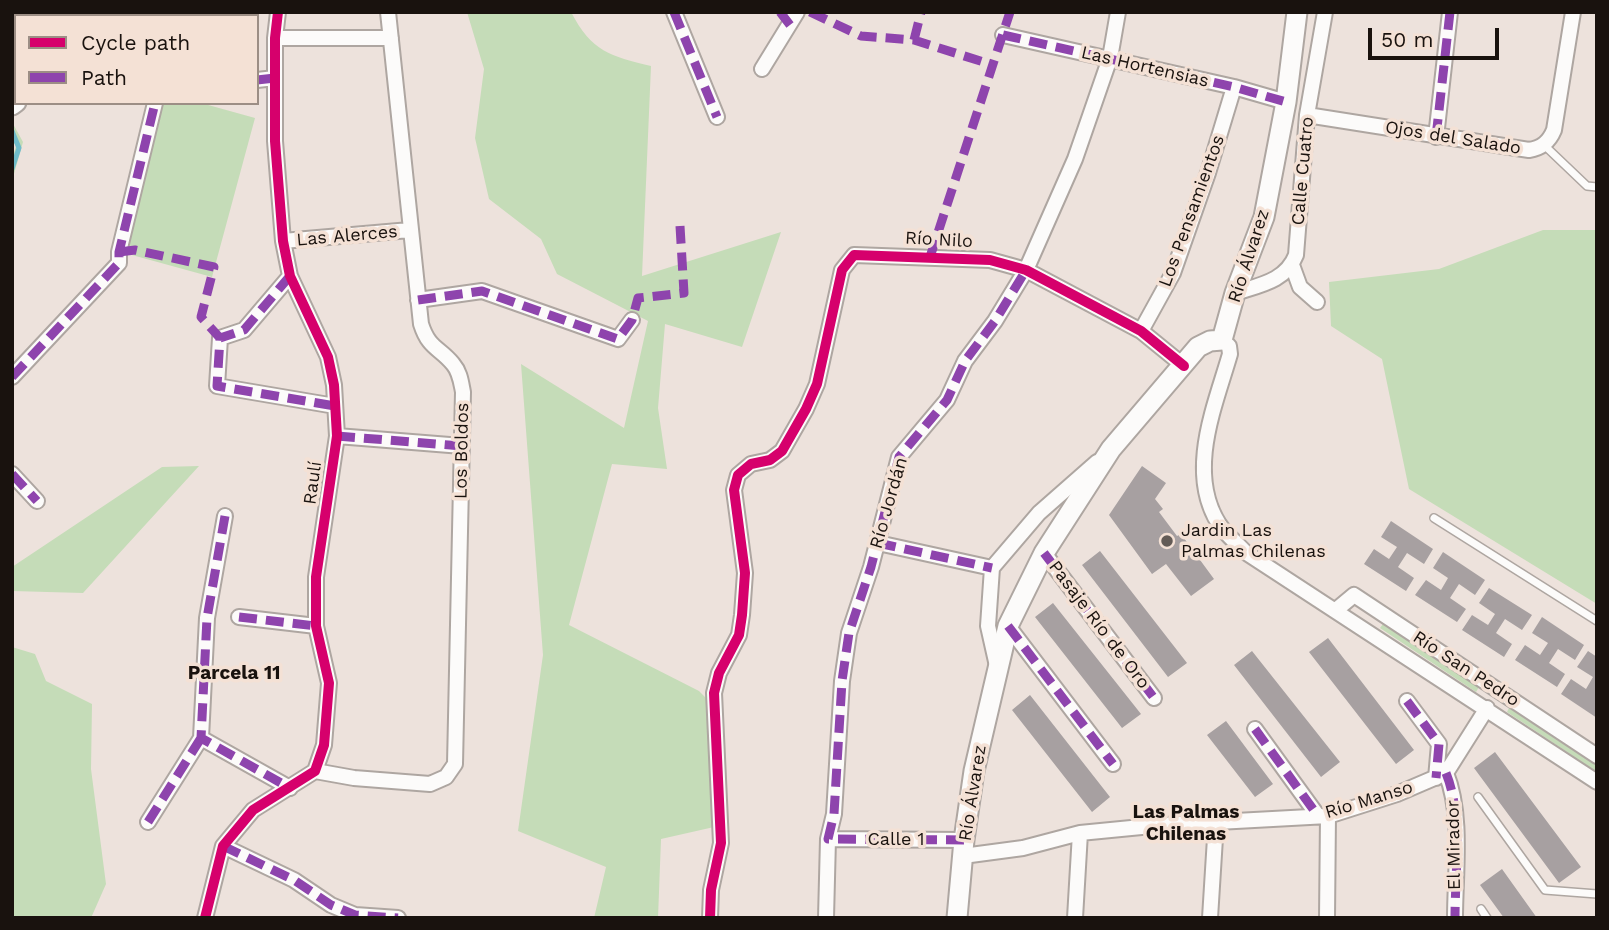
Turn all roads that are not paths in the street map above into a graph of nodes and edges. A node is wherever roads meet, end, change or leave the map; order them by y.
1 (278, 12) edge
2 (388, 12) edge
3 (674, 12) edge
4 (780, 12) edge
5 (1118, 12) edge
6 (1297, 12) edge
7 (1325, 12) edge
8 (1450, 12) edge
9 (1573, 12) edge
10 (794, 18) edge
11 (1003, 34) dead end
12 (275, 38) junction
13 (391, 38) junction
14 (1110, 58) junction
15 (762, 69) dead end
16 (275, 78) junction
17 (259, 80) edge
18 (1234, 88) junction
19 (1286, 102) junction
20 (155, 105) edge
21 (1307, 115) junction
22 (717, 117) dead end
23 (1436, 137) junction
24 (1544, 145) junction
25 (1597, 187) edge
26 (410, 230) junction
27 (283, 241) junction
28 (1292, 265) junction
29 (1026, 270) junction
30 (290, 276) junction
31 (1235, 293) junction
32 (418, 300) junction
33 (1317, 302) dead end
34 (632, 320) dead end
35 (1141, 331) junction
36 (1222, 340) junction
37 (1184, 366) junction
38 (12, 377) edge
39 (335, 406) junction
40 (337, 436) junction
41 (463, 446) junction
42 (1111, 449) junction
43 (12, 474) edge
44 (37, 501) dead end
45 (225, 516) dead end
46 (1434, 518) dead end
47 (878, 543) junction
48 (1044, 553) junction
49 (992, 568) junction
50 (1336, 610) junction
51 (239, 617) dead end
52 (1597, 621) edge
53 (316, 626) junction
54 (1008, 626) junction
55 (998, 669) junction
56 (1154, 698) dead end
57 (1407, 701) dead end
58 (1488, 708) junction
59 (1255, 729) dead end
60 (201, 738) junction
61 (1597, 755) edge
62 (1113, 764) dead end
63 (315, 771) junction
64 (1441, 776) junction
65 (1597, 782) edge
66 (290, 788) junction
67 (1478, 797) dead end
68 (1323, 816) junction
69 (148, 822) dead end
70 (1216, 822) junction
71 (1080, 833) junction
72 (828, 839) junction
73 (223, 846) junction
74 (963, 848) junction
75 (1597, 894) edge
76 (1481, 909) dead end
77 (205, 918) edge
78 (398, 918) edge
79 (710, 918) edge
80 (825, 918) edge
81 (957, 918) edge
82 (1075, 918) edge
83 (1210, 918) edge
84 (1327, 918) edge
85 (1455, 918) edge
86 (1487, 918) edge

1 - 12 street, Raulí
2 - 13 street, Los Boldos
3 - 22 street
4 - 10 street
5 - 14 street, Río Jordán
6 - 19 street, Río Álvarez
7 - 21 street, Calle Cuatro
8 - 23 street
9 - 24 street, Ojos del Salado
10 - 15 street
11 - 14 street, Las Hortensias
12 - 13 street
12 - 16 street, Raulí
13 - 26 street, Los Boldos
14 - 18 street, Las Hortensias
14 - 29 street, Río Jordán
16 - 17 street
16 - 27 street, Raulí
18 - 19 street, Las Hortensias
18 - 35 street, Los Pensamientos
19 - 31 street, Río Álvarez
20 - 38 street
21 - 23 street, Ojos del Salado
21 - 28 street, Calle Cuatro
23 - 24 street, Ojos del Salado
24 - 25 lane
26 - 27 street, Las Alerces
26 - 32 street, Los Boldos
27 - 30 street, Raulí
28 - 31 street
28 - 33 street
29 - 35 street, Río Nilo
29 - 47 street, Río Jordán
29 - 79 street, Río Nilo
30 - 39 street, Raulí
30 - 39 street
31 - 36 street, Río Álvarez
32 - 34 street
32 - 41 street, Los Boldos
35 - 37 street, Río Nilo
36 - 37 street, Río Álvarez
36 - 50 street, Río San Pedro
37 - 42 street, Río Álvarez
39 - 40 street, Raulí
40 - 41 street
40 - 53 street, Raulí
41 - 63 street, Los Boldos
42 - 48 street, Río Álvarez
42 - 49 street, Río Álvarez
43 - 44 street
45 - 60 street
46 - 52 lane
47 - 49 street
47 - 72 street, Río Jordán
48 - 54 street, Río Álvarez
48 - 56 street, Pasaje Río de Oro
49 - 55 street, Río Álvarez
50 - 58 street, Río San Pedro
50 - 61 street, Río San Pedro
51 - 53 street
53 - 63 street, Raulí
54 - 55 street, Río Álvarez
54 - 62 street
55 - 74 street, Río Álvarez
57 - 64 street, El Mirador
58 - 64 street
58 - 65 street, Río San Pedro
59 - 68 street
60 - 66 street
60 - 69 street
63 - 66 street
64 - 68 street, Río Manso
64 - 85 street, El Mirador
66 - 73 street
67 - 75 lane
68 - 70 street, Río Manso
68 - 84 street
70 - 71 street, Río Manso
70 - 83 street
71 - 74 street, Río Manso
71 - 82 street
72 - 74 street, Calle 1
72 - 80 street, Río Jordán
73 - 77 street
73 - 78 street
74 - 81 street, Río Álvarez
76 - 86 lane

